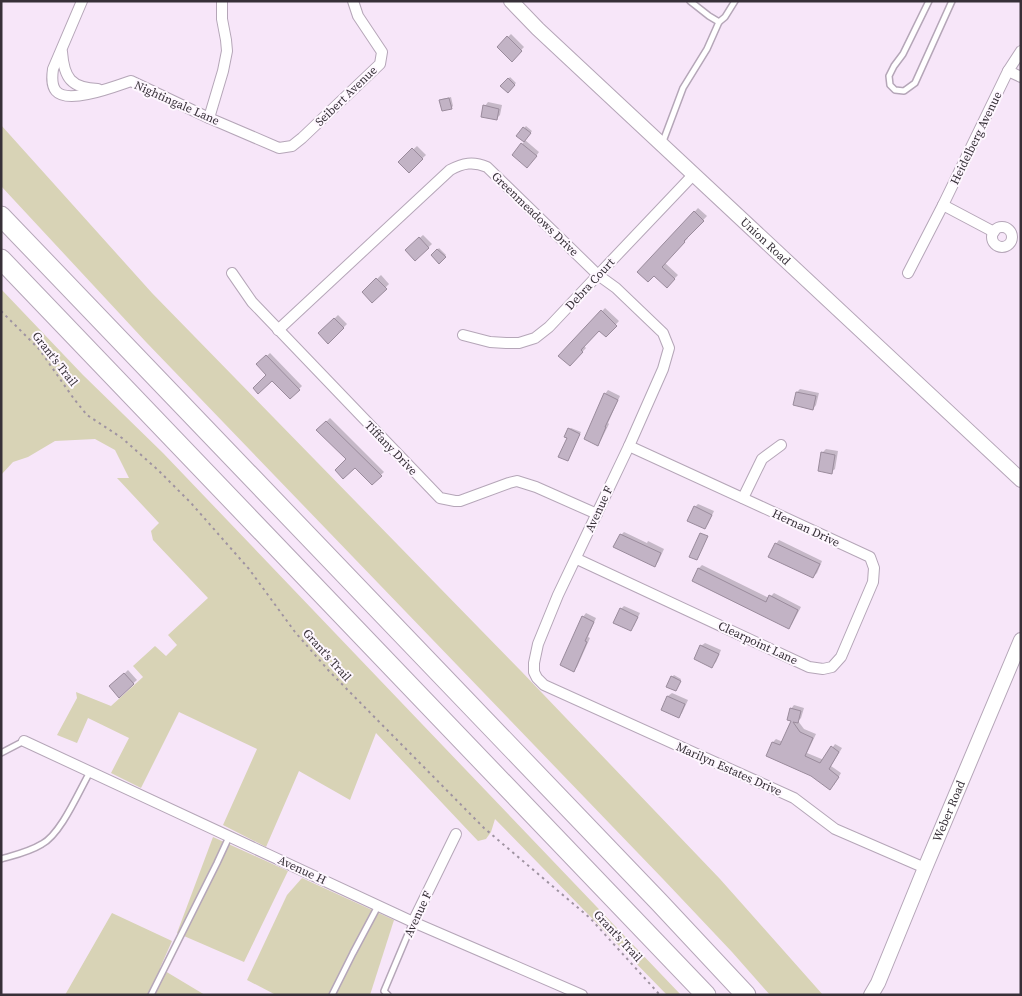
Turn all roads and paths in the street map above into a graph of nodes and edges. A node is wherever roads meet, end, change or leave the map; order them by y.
1 (82, 1) edge
2 (222, 1) edge
3 (354, 1) edge
4 (511, 1) edge
5 (735, 1) edge
6 (929, 1) edge
7 (952, 1) edge
8 (692, 2) edge
9 (719, 22) junction
10 (62, 48) junction
11 (1021, 51) edge
12 (1008, 71) junction
13 (1021, 76) edge
14 (104, 89) junction
15 (209, 118) junction
16 (662, 145) junction
17 (279, 148) joint
18 (694, 174) junction
19 (943, 205) junction
20 (1, 216) edge
21 (994, 232) dead end
22 (1, 258) edge
23 (232, 273) dead end
24 (908, 273) dead end
25 (598, 275) junction
26 (1, 311) edge
27 (278, 330) junction
28 (463, 335) dead end
29 (669, 348) joint
30 (781, 444) dead end
31 (629, 446) junction
32 (1021, 480) edge
33 (743, 498) junction
34 (597, 514) junction
35 (870, 557) joint
36 (576, 559) junction
37 (1021, 640) edge
38 (534, 672) joint
39 (24, 742) joint
40 (1, 754) edge
41 (90, 772) junction
42 (456, 834) dead end
43 (229, 836) junction
44 (1, 860) edge
45 (924, 868) junction
46 (378, 906) junction
47 (413, 922) junction
48 (875, 991) edge
49 (151, 995) edge
50 (332, 995) edge
51 (388, 995) edge
52 (582, 995) edge
53 (660, 995) edge
54 (706, 995) edge
55 (746, 995) edge

1 - 10 street
2 - 15 street
3 - 17 street, Seibert Avenue
4 - 16 street, Union Road
5 - 9 lane
6 - 7 lane
8 - 9 lane
9 - 16 lane
10 - 14 street
10 - 14 street, Nightingale Lane
11 - 12 street, Heidelberg Avenue
12 - 13 street
12 - 19 street, Heidelberg Avenue
14 - 15 street, Nightingale Lane
15 - 17 street, Nightingale Lane
16 - 18 street, Union Road
18 - 25 street, Debra Court
18 - 32 street, Union Road
19 - 21 street
19 - 24 street, Heidelberg Avenue
20 - 55 highway
22 - 54 highway
23 - 27 street, Tiffany Drive
25 - 27 street, Greenmeadows Drive
25 - 28 street, Debra Court
25 - 29 street, Greenmeadows Drive
26 - 53 path, Grant's Trail
27 - 34 street, Tiffany Drive
29 - 31 street, Avenue F
30 - 33 street
31 - 33 street, Hernan Drive
31 - 34 street, Avenue F
33 - 35 street, Hernan Drive
34 - 36 street, Avenue F
35 - 36 street, Clearpoint Lane
36 - 38 street, Avenue F
37 - 45 street, Weber Road
38 - 45 street, Marilyn Estates Drive
39 - 40 lane
39 - 41 street, Avenue H
41 - 43 street, Avenue H
41 - 44 lane
42 - 47 street, Avenue F
43 - 46 street, Avenue H
43 - 49 lane
45 - 48 street, Weber Road
46 - 47 street, Avenue H
46 - 50 lane
47 - 51 lane, Avenue F
47 - 52 street, Avenue H

